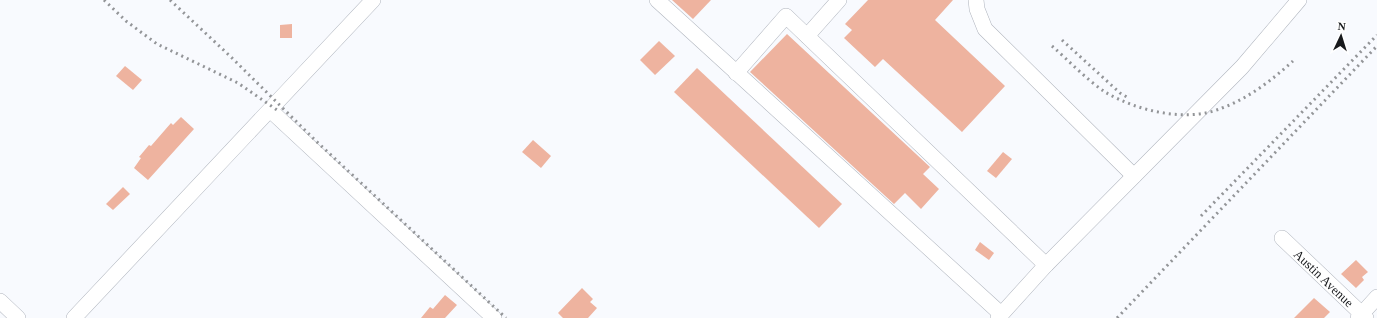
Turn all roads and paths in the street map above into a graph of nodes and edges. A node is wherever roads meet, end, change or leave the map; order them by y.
1 (374, 0) edge
2 (657, 0) edge
3 (839, 0) edge
4 (976, 0) edge
5 (1299, 0) edge
6 (807, 36) junction
7 (736, 73) junction
8 (270, 110) junction
9 (1134, 176) junction
10 (1282, 238) dead end
11 (1046, 266) junction
12 (1377, 298) edge
13 (0, 301) edge
14 (999, 316) edge
15 (1362, 317) edge
16 (18, 318) edge
17 (74, 318) edge
18 (494, 318) edge

1 - 8 street
2 - 7 street
3 - 6 street
4 - 9 street
5 - 9 street
6 - 7 street
6 - 11 street
7 - 14 street
8 - 17 street
8 - 18 street
9 - 11 street
10 - 15 street, Austin Avenue
11 - 14 street
12 - 15 street
13 - 16 street

